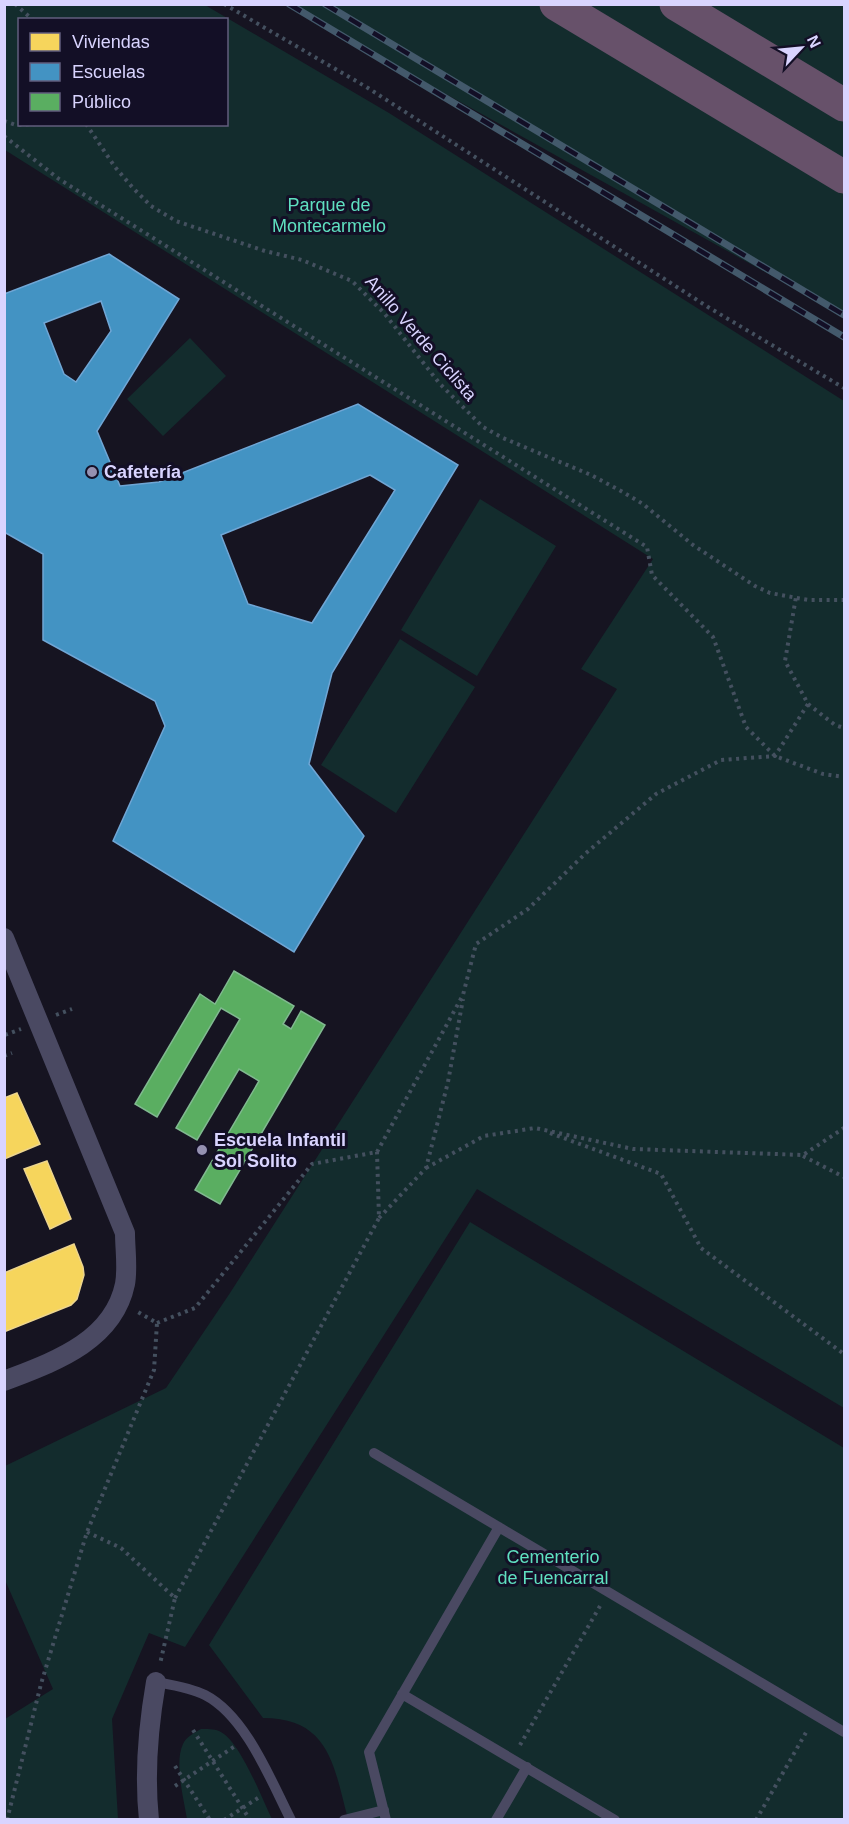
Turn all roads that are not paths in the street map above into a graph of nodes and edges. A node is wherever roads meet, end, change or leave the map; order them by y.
1 (556, 4) edge
2 (676, 4) edge
3 (844, 105) edge
4 (844, 177) edge
5 (4, 938) edge
6 (4, 1381) edge
7 (374, 1453) dead end
8 (499, 1527) junction
9 (156, 1682) joint
10 (402, 1694) junction
11 (844, 1732) edge
12 (526, 1767) junction
13 (385, 1815) edge
14 (150, 1817) edge
15 (291, 1820) edge
16 (344, 1820) edge
17 (496, 1820) edge
18 (615, 1820) edge

1 - 4 highway
2 - 3 highway
5 - 6 street
7 - 8 lane
8 - 10 lane
8 - 11 lane
9 - 14 street
9 - 15 lane
10 - 12 lane
10 - 13 lane
12 - 17 lane
12 - 18 lane
13 - 16 lane

